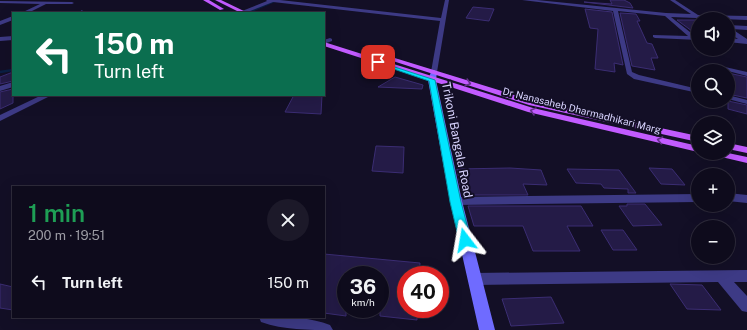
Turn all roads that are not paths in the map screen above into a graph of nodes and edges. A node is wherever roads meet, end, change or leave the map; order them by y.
1 (20, 0) edge
2 (61, 0) edge
3 (205, 0) edge
4 (217, 0) edge
5 (447, 0) edge
6 (524, 0) edge
7 (672, 0) edge
8 (0, 1) edge
9 (46, 1) edge
10 (270, 1) edge
11 (543, 1) edge
12 (14, 2) junction
13 (54, 3) junction
14 (72, 3) dead end
15 (610, 8) junction
16 (26, 12) edge
17 (229, 12) edge
18 (241, 12) edge
19 (245, 12) edge
20 (691, 12) edge
21 (666, 15) junction
22 (691, 17) edge
23 (12, 18) edge
24 (735, 18) edge
25 (747, 18) edge
26 (443, 20) junction
27 (0, 23) edge
28 (735, 28) edge
29 (747, 28) edge
30 (735, 33) edge
31 (691, 34) edge
32 (655, 36) dead end
33 (12, 38) edge
34 (691, 38) edge
35 (0, 39) edge
36 (325, 41) edge
37 (735, 41) edge
38 (746, 42) edge
39 (735, 71) edge
40 (747, 74) edge
41 (433, 76) junction
42 (12, 84) edge
43 (0, 89) edge
44 (691, 89) edge
45 (46, 96) edge
46 (735, 99) edge
47 (747, 102) edge
48 (0, 118) edge
49 (691, 137) edge
50 (691, 147) edge
51 (735, 147) edge
52 (747, 150) edge
53 (735, 157) edge
54 (747, 160) edge
55 (691, 198) edge
56 (735, 198) edge
57 (747, 199) edge
58 (456, 202) junction
59 (721, 276) junction
60 (747, 276) edge
61 (475, 279) junction
62 (747, 306) edge
63 (271, 318) edge
64 (325, 330) edge
65 (487, 330) edge

1 - 12 street
2 - 13 street
3 - 17 main road
4 - 18 main road
5 - 26 street
6 - 11 street
7 - 20 street
8 - 12 street
9 - 12 street
9 - 13 street
9 - 16 street
10 - 19 street
10 - 26 street
11 - 15 street
13 - 14 street
15 - 21 street
15 - 44 street
21 - 22 street
21 - 31 street
23 - 27 street
24 - 25 street
26 - 41 street
28 - 29 street
30 - 38 street
32 - 34 street
33 - 35 street
36 - 41 main road, Dr Nanasaheb Dharmadhikari Marg
37 - 38 street
39 - 40 street
41 -> 49 main road, Dr Nanasaheb Dharmadhikari Marg
50 -> 41 main road, Dr Nanasaheb Dharmadhikari Marg
41 - 58 street, Trikoni Bangala Road
42 - 43 street
45 - 48 street
46 - 47 street
51 - 52 main road
53 - 54 main road
55 - 58 street
56 - 57 street
58 - 61 street, Trikoni Bangala Road
59 - 60 street
59 - 61 street
59 - 62 street
61 - 65 street, Trikoni Bangala Road
63 - 64 street

